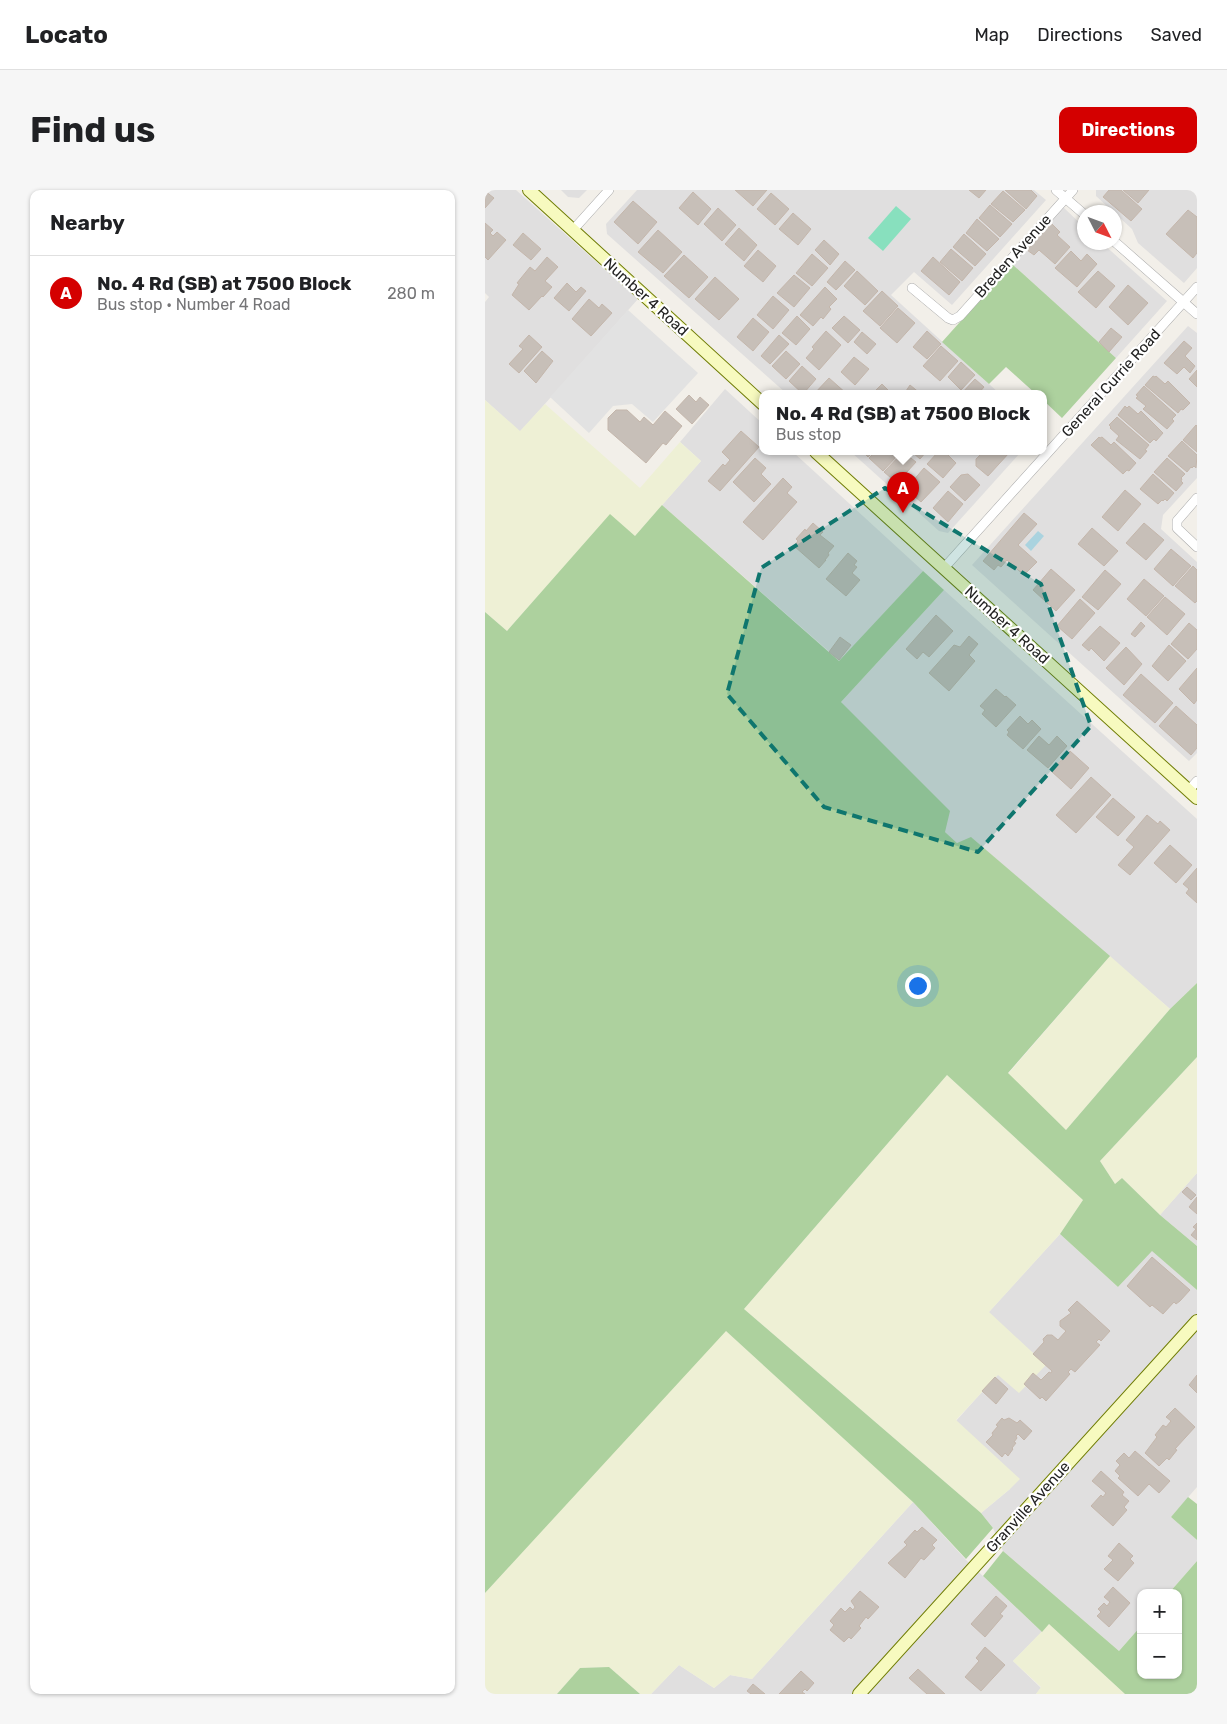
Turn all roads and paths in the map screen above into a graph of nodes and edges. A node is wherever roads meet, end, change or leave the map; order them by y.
1 (529, 190) edge
2 (609, 190) edge
3 (1056, 190) edge
4 (1073, 190) edge
5 (1065, 198) junction
6 (1077, 208) edge
7 (573, 230) junction
8 (1122, 248) edge
9 (1197, 287) edge
10 (912, 288) dead end
11 (1183, 302) junction
12 (1197, 314) edge
13 (759, 400) edge
14 (1047, 453) edge
15 (819, 455) edge
16 (1046, 455) edge
17 (1197, 498) edge
18 (1197, 548) edge
19 (944, 568) junction
20 (1194, 790) edge
21 (1197, 1320) edge
22 (859, 1694) edge

1 - 7 main road, Number 4 Road
2 - 7 street
3 - 5 street
4 - 5 street, Breden Avenue
5 - 6 street
5 - 10 street, Breden Avenue
7 - 13 main road, Number 4 Road
8 - 11 street
9 - 11 street, General Currie Road
11 - 12 street
11 - 14 street, General Currie Road
15 - 19 main road, Number 4 Road
16 - 19 street, General Currie Road
17 - 18 street
19 - 20 main road, Number 4 Road
21 - 22 main road, Granville Avenue

